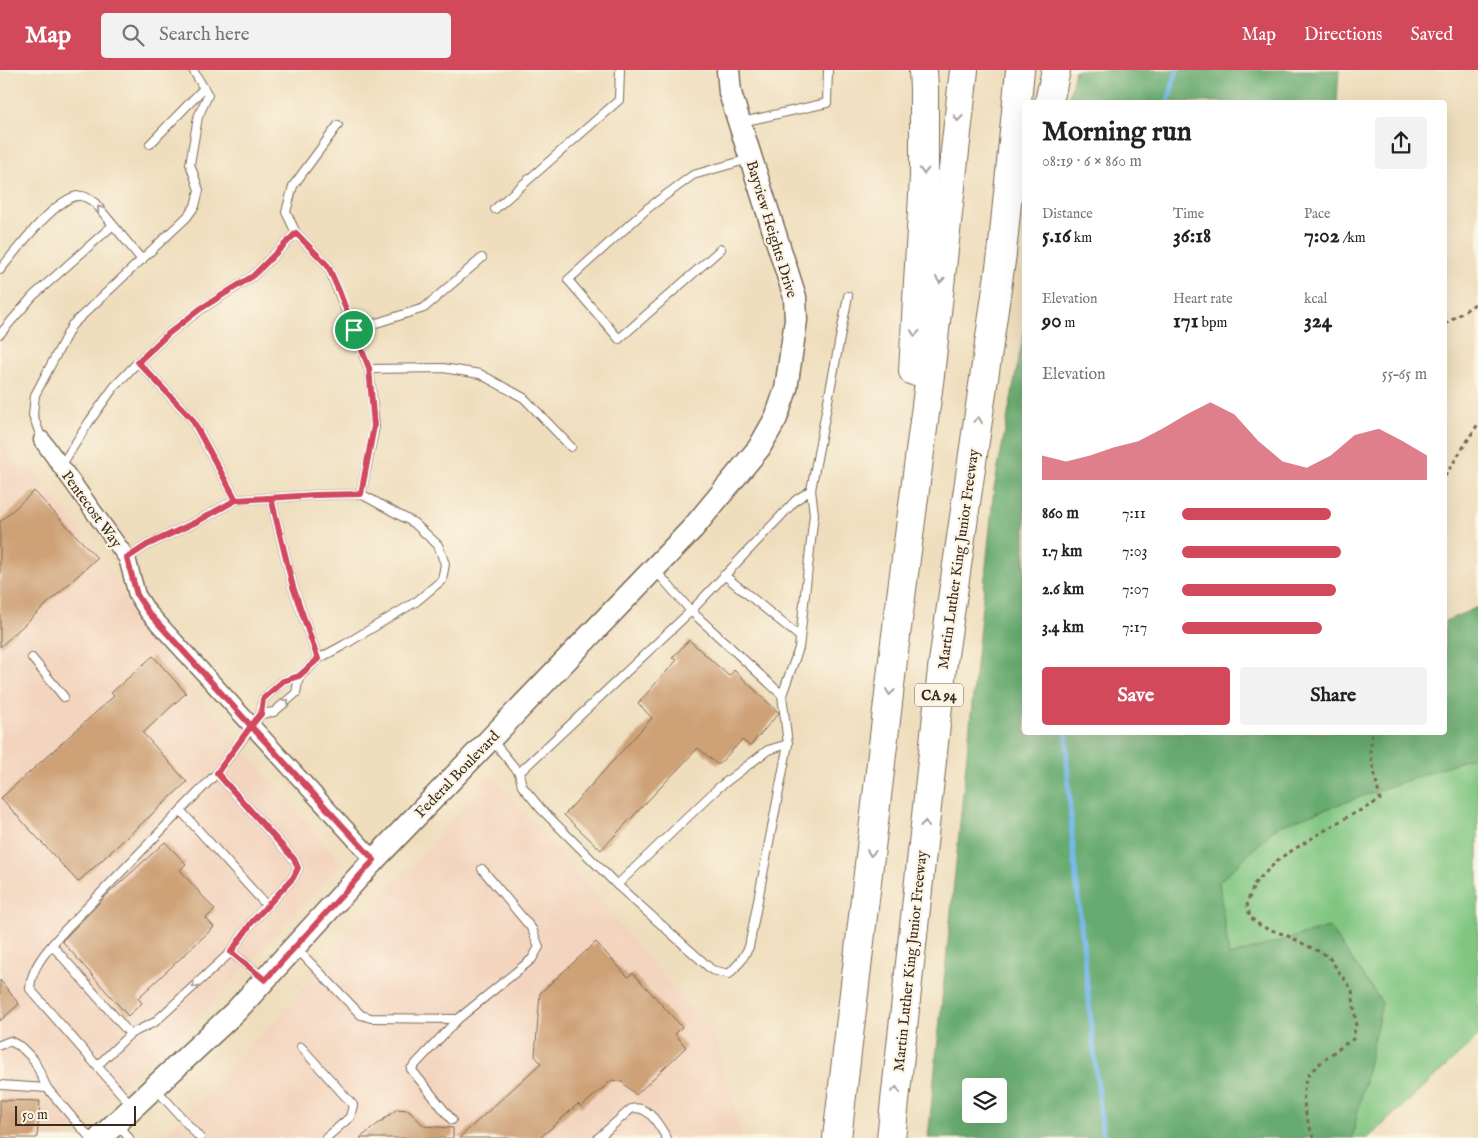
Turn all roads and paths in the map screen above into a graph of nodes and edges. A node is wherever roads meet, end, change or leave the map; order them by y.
1 (193, 70) edge
2 (620, 70) edge
3 (728, 70) edge
4 (828, 70) edge
5 (923, 70) edge
6 (964, 70) edge
7 (1020, 70) edge
8 (1056, 70) edge
9 (204, 88) junction
10 (1049, 100) edge
11 (739, 123) junction
12 (338, 126) dead end
13 (150, 144) dead end
14 (750, 158) junction
15 (1022, 207) edge
16 (495, 209) dead end
17 (113, 225) junction
18 (296, 233) junction
19 (721, 250) dead end
20 (1002, 254) junction
21 (482, 258) dead end
22 (142, 260) junction
23 (0, 270) edge
24 (848, 296) dead end
25 (1478, 302) edge
26 (1447, 323) edge
27 (354, 330) junction
28 (0, 334) edge
29 (138, 362) junction
30 (369, 368) junction
31 (786, 390) joint
32 (1478, 424) edge
33 (42, 440) joint
34 (571, 447) dead end
35 (61, 466) junction
36 (1447, 473) edge
37 (811, 490) junction
38 (361, 494) junction
39 (271, 498) junction
40 (236, 500) junction
41 (127, 558) junction
42 (654, 569) junction
43 (724, 575) junction
44 (690, 611) junction
45 (800, 637) junction
46 (895, 643) junction
47 (32, 658) dead end
48 (318, 659) junction
49 (299, 676) junction
50 (782, 695) junction
51 (64, 697) dead end
52 (256, 720) junction
53 (1372, 735) edge
54 (491, 738) junction
55 (788, 744) junction
56 (217, 773) junction
57 (519, 773) junction
58 (182, 810) junction
59 (374, 860) junction
60 (482, 869) dead end
61 (618, 885) junction
62 (267, 906) junction
63 (52, 945) junction
64 (295, 947) junction
65 (231, 952) junction
66 (859, 960) junction
67 (265, 980) junction
68 (458, 1019) junction
69 (130, 1034) junction
70 (0, 1045) edge
71 (301, 1047) dead end
72 (96, 1066) junction
73 (0, 1085) edge
74 (154, 1087) junction
75 (47, 1088) junction
76 (133, 1107) junction
77 (452, 1120) dead end
78 (122, 1130) edge
79 (90, 1138) edge
80 (100, 1138) edge
81 (200, 1138) edge
82 (326, 1138) edge
83 (598, 1138) edge
84 (667, 1138) edge
85 (822, 1138) edge
86 (837, 1138) edge
87 (891, 1138) edge
88 (1314, 1138) edge

1 - 9 lane
2 - 16 lane
3 - 11 main road, Bayview Heights Drive
4 - 11 lane
5 -> 46 highway
6 -> 46 highway
7 - 20 highway, Martin Luther King Junior Freeway / CA 94
8 - 10 highway
9 - 13 lane
9 - 22 lane, Pentecost Way
11 - 14 main road, Bayview Heights Drive
12 - 18 lane
14 - 19 lane
14 - 31 main road, Bayview Heights Drive
15 - 20 highway
17 - 22 lane
17 -> 23 lane
17 - 28 lane
18 - 27 lane
18 - 29 lane
87 -> 20 highway, Martin Luther King Junior Freeway / CA 94
21 - 27 lane
22 - 33 lane, Pentecost Way
24 - 37 lane
25 - 26 path
27 - 30 lane
29 - 35 lane
29 - 40 lane
30 - 34 lane
30 - 38 lane
31 - 42 main road, Federal Boulevard
32 - 36 path
33 - 35 street, Pentecost Way
35 - 41 street, Pentecost Way
37 - 43 lane
37 - 45 lane
38 - 39 lane
38 - 48 lane
39 - 40 lane
39 - 48 lane
40 - 41 lane
41 - 52 street, Pentecost Way
42 - 44 lane
42 - 54 main road, Federal Boulevard
43 - 44 lane
43 - 45 lane
44 - 50 lane
44 - 57 lane
45 - 50 lane
46 -> 66 highway
47 - 51 lane
48 - 49 lane
52 -> 49 lane
49 - 52 lane
50 - 55 lane
52 - 56 lane
52 - 59 street, Pentecost Way
53 - 88 path
54 - 57 lane
54 - 59 main road, Federal Boulevard
55 - 61 lane
55 - 61 lane
56 - 58 lane
56 - 62 lane
57 - 61 lane
58 - 62 lane
58 - 63 lane
59 - 64 main road, Federal Boulevard
60 - 68 lane
62 - 65 lane
63 - 69 lane
63 - 72 lane
64 - 67 main road, Federal Boulevard
64 - 68 lane
65 - 67 lane
65 -> 69 lane
66 - 85 highway
66 - 86 highway
67 - 74 main road, Federal Boulevard
68 - 77 lane
69 - 72 lane
70 - 75 lane
71 - 82 lane
72 - 76 lane
73 - 75 lane
74 - 76 main road, Federal Boulevard
74 - 81 lane
75 - 79 lane
76 - 78 main road, Federal Boulevard
78 - 80 main road, Federal Boulevard
83 - 84 lane

